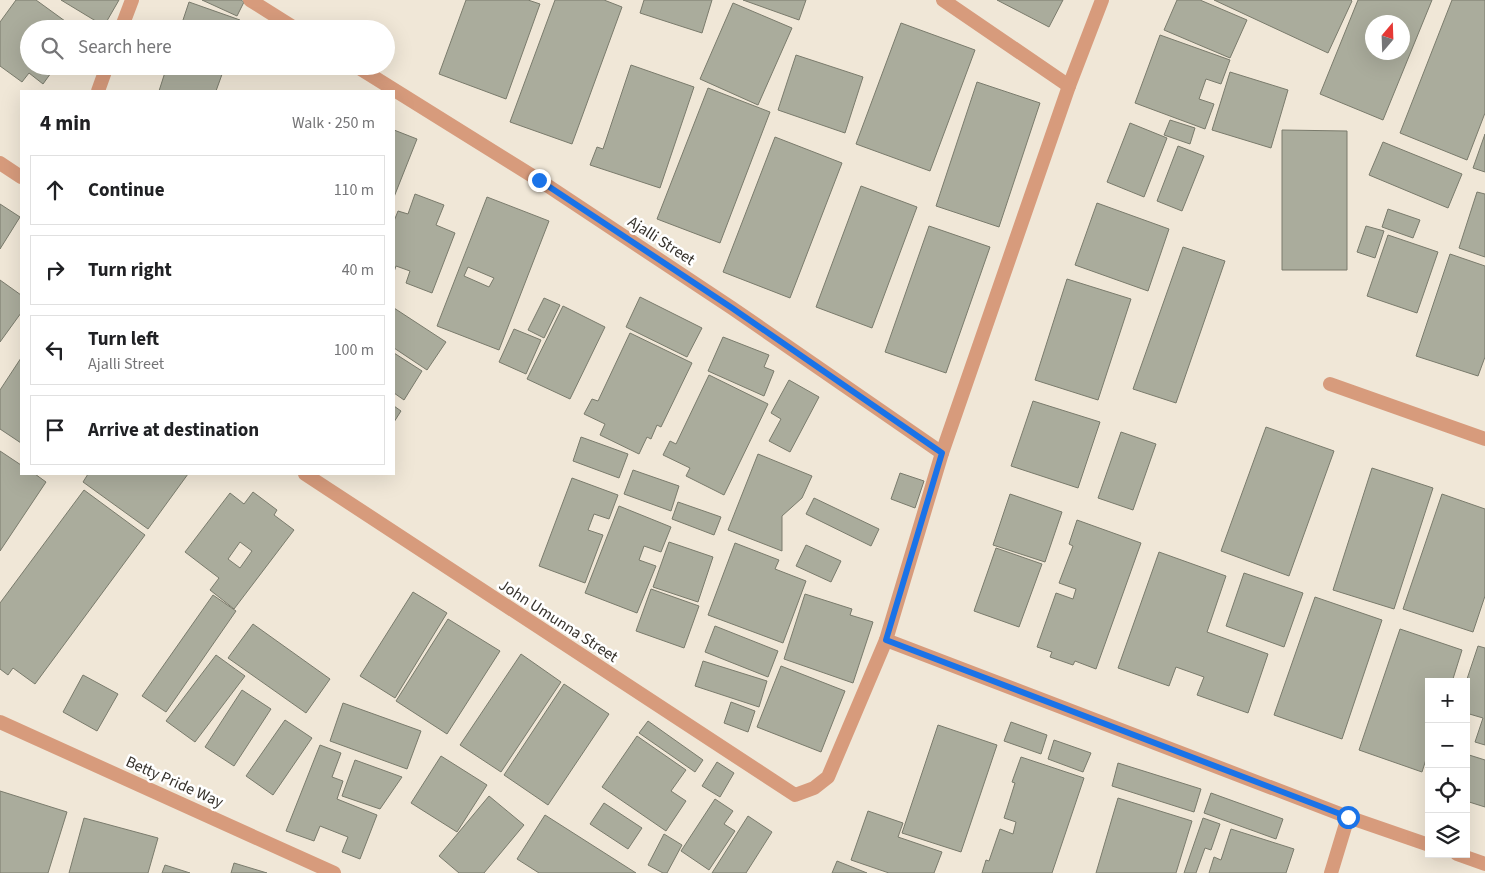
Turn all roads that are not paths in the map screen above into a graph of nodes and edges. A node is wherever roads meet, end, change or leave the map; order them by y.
1 (132, 0) edge
2 (250, 0) edge
3 (943, 0) edge
4 (1102, 0) edge
5 (124, 20) edge
6 (282, 20) edge
7 (104, 75) edge
8 (370, 75) edge
9 (1068, 86) junction
10 (98, 90) edge
11 (395, 90) edge
12 (395, 90) edge
13 (0, 163) edge
14 (20, 177) edge
15 (1330, 384) dead end
16 (1485, 439) edge
17 (942, 453) junction
18 (307, 475) edge
19 (886, 640) junction
20 (0, 722) edge
21 (1348, 817) junction
22 (1425, 843) edge
23 (1468, 858) edge
24 (1485, 864) edge
25 (334, 873) edge
26 (1331, 873) edge

1 - 5 street
2 - 6 street
3 - 9 street
4 - 9 street
7 - 10 street
8 - 11 street, Ajalli Street
9 - 17 street
12 - 17 street, Ajalli Street
13 - 14 street
15 - 16 street
17 - 19 street
18 - 19 street, John Umunna Street
19 - 21 street
20 - 25 street, Betty Pride Way
21 - 22 street
21 - 26 street
23 - 24 street

